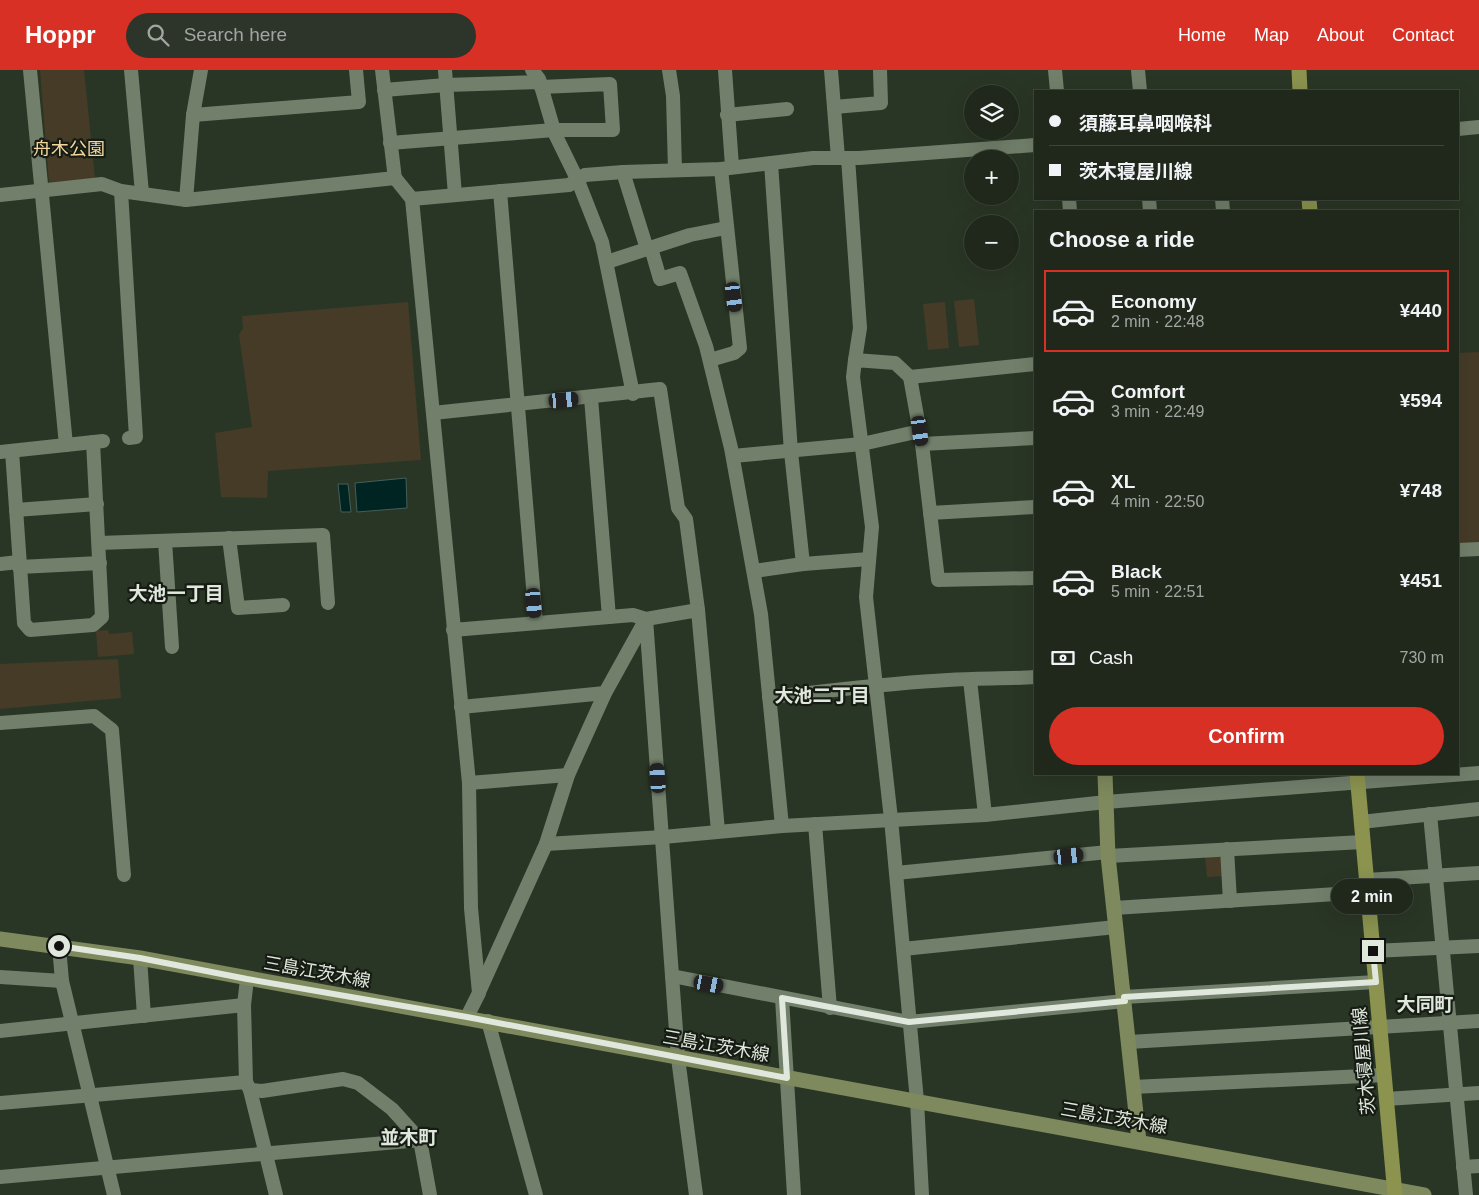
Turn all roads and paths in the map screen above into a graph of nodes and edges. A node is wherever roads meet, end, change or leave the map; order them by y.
1 (30, 70) edge
2 (131, 70) edge
3 (201, 70) edge
4 (356, 70) edge
5 (382, 70) edge
6 (444, 70) edge
7 (669, 70) edge
8 (725, 70) edge
9 (831, 70) edge
10 (880, 70) edge
11 (1055, 70) edge
12 (1138, 70) edge
13 (1298, 70) edge
14 (538, 80) edge
15 (446, 85) junction
16 (384, 90) junction
17 (1057, 90) edge
18 (1140, 90) edge
19 (1300, 90) edge
20 (834, 106) junction
21 (787, 109) dead end
22 (193, 115) junction
23 (727, 115) junction
24 (1479, 127) edge
25 (1459, 129) edge
26 (554, 130) junction
27 (450, 139) junction
28 (390, 143) junction
29 (1034, 146) edge
30 (843, 158) junction
31 (771, 163) junction
32 (726, 168) junction
33 (675, 170) junction
34 (622, 172) junction
35 (395, 179) junction
36 (578, 180) junction
37 (41, 190) junction
38 (121, 191) junction
39 (500, 191) junction
40 (142, 193) junction
41 (0, 195) edge
42 (456, 195) junction
43 (412, 199) junction
44 (186, 200) junction
45 (726, 228) junction
46 (649, 249) junction
47 (606, 262) junction
48 (710, 360) junction
49 (855, 360) junction
50 (1034, 364) edge
51 (910, 376) junction
52 (633, 394) junction
53 (591, 398) junction
54 (518, 405) junction
55 (433, 413) junction
56 (921, 437) junction
57 (129, 438) dead end
58 (1034, 438) edge
59 (862, 444) junction
60 (66, 445) junction
61 (6, 452) edge
62 (791, 452) junction
63 (733, 456) junction
64 (97, 504) junction
65 (1034, 506) edge
66 (16, 510) junction
67 (930, 513) junction
68 (229, 538) junction
69 (165, 541) junction
70 (99, 543) junction
71 (1459, 550) edge
72 (1479, 550) edge
73 (869, 559) junction
74 (0, 564) edge
75 (100, 564) junction
76 (803, 564) junction
77 (19, 565) junction
78 (754, 571) junction
79 (1034, 578) edge
80 (328, 603) dead end
81 (283, 605) dead end
82 (698, 610) junction
83 (609, 617) junction
84 (646, 619) junction
85 (536, 623) junction
86 (453, 630) junction
87 (172, 647) dead end
88 (1034, 677) edge
89 (970, 680) junction
90 (876, 685) junction
91 (605, 693) junction
92 (769, 697) junction
93 (461, 707) junction
94 (0, 723) edge
95 (1479, 773) edge
96 (568, 774) junction
97 (1459, 774) edge
98 (1105, 775) edge
99 (1418, 775) edge
100 (1357, 777) edge
101 (470, 783) junction
102 (1106, 802) junction
103 (1479, 809) edge
104 (1430, 814) junction
105 (985, 815) junction
106 (891, 819) junction
107 (1361, 822) junction
108 (815, 824) junction
109 (782, 826) junction
110 (718, 831) junction
111 (663, 837) junction
112 (1363, 842) junction
113 (546, 844) junction
114 (1227, 849) junction
115 (1108, 854) junction
116 (896, 873) junction
117 (1479, 873) edge
118 (124, 875) dead end
119 (1436, 876) junction
120 (1367, 886) junction
121 (1230, 901) junction
122 (1114, 908) junction
123 (1116, 927) junction
124 (0, 939) edge
125 (59, 946) junction
126 (1479, 946) edge
127 (1442, 948) junction
128 (903, 949) junction
129 (1373, 951) junction
130 (140, 958) junction
131 (672, 976) junction
132 (0, 978) edge
133 (247, 979) junction
134 (62, 981) junction
135 (1376, 982) junction
136 (479, 993) junction
137 (782, 998) junction
138 (1125, 999) junction
139 (244, 1005) junction
140 (830, 1008) junction
141 (144, 1016) junction
142 (467, 1017) junction
143 (488, 1021) junction
144 (1479, 1021) edge
145 (909, 1022) junction
146 (74, 1024) junction
147 (1449, 1024) junction
148 (1380, 1028) junction
149 (0, 1031) edge
150 (1129, 1042) junction
151 (678, 1058) junction
152 (1384, 1075) junction
153 (787, 1078) junction
154 (248, 1086) junction
155 (1134, 1087) junction
156 (1479, 1093) edge
157 (1457, 1094) junction
158 (91, 1096) junction
159 (1386, 1099) junction
160 (917, 1101) junction
161 (0, 1103) edge
162 (420, 1140) junction
163 (1139, 1141) junction
164 (266, 1154) junction
165 (1479, 1166) edge
166 (1463, 1167) junction
167 (107, 1168) junction
168 (0, 1177) edge
169 (1395, 1192) edge
170 (114, 1195) edge
171 (276, 1195) edge
172 (430, 1195) edge
173 (536, 1195) edge
174 (696, 1195) edge
175 (794, 1195) edge
176 (922, 1195) edge
177 (1424, 1195) edge
178 (1466, 1195) edge

1 - 37 street
2 - 40 street
3 - 22 street
4 - 22 street
5 - 16 street
6 - 15 street
7 - 33 street
8 - 23 street
9 - 20 street
10 - 20 street
11 - 17 street
12 - 18 street
13 - 19 main road
14 - 15 street
14 - 26 street
14 - 26 street
15 - 16 street
15 - 27 street
16 - 28 street
20 - 30 street
21 - 23 street
22 - 44 street
23 - 32 street
24 - 25 street
26 - 27 street
26 - 36 street
27 - 28 street
27 - 42 street
28 - 35 street
29 - 30 street
30 - 31 street
30 - 49 street
31 - 32 street
31 - 62 street
32 - 33 street
32 - 45 street
33 - 34 street
34 - 36 street
34 - 46 street
35 - 43 street
35 - 44 street
36 - 39 street
36 - 47 street
37 - 38 street
37 - 41 street
37 - 60 street
38 - 40 street
38 - 57 street
39 - 42 street
39 - 54 street
40 - 44 street
42 - 43 street
43 - 55 street
45 - 46 street
45 - 48 street
46 - 47 street
46 - 48 street
47 - 52 street
48 - 63 street
49 - 51 street
49 - 59 street
50 - 51 street
51 - 56 street
52 - 53 street
52 - 82 street
53 - 54 street
53 - 83 street
54 - 55 street
54 - 85 street
55 - 86 street
56 - 58 street
56 - 59 street
56 - 67 street
59 - 62 street
59 - 73 street
60 - 61 street
60 - 64 street
61 - 66 street
62 - 63 street
62 - 76 street
63 - 78 street
64 - 66 street
64 - 70 street
65 - 67 street
66 - 77 street
67 - 79 street
68 - 69 street
68 - 80 street
68 - 81 street
69 - 70 street
69 - 87 street
70 - 75 street
71 - 72 street
73 - 76 street
73 - 90 street
74 - 77 street
75 - 77 street
75 - 77 street
76 - 78 street
78 - 92 street
82 - 84 street
82 - 110 street
83 - 84 street
83 - 85 street
84 - 91 street
84 - 111 street
85 - 86 street
86 - 93 street
88 - 89 street
89 - 90 street
89 - 105 street
90 - 92 street
90 - 106 street
91 - 93 street
91 - 96 street
92 - 109 street
93 - 101 street
94 - 118 street
95 - 97 street
96 - 101 street
96 - 113 street
98 - 102 main road
99 - 100 street
100 - 102 street
100 - 107 main road, 茨木寝屋川線
101 - 136 street
102 - 105 street
102 - 115 main road
103 - 104 street
104 - 107 street
104 - 119 street
105 - 106 street
106 - 108 street
106 - 116 street
107 - 112 main road, 茨木寝屋川線
108 - 109 street
108 - 140 street
109 - 110 street
110 - 111 street
111 - 113 street
111 - 131 street
112 - 114 street
112 - 120 main road, 茨木寝屋川線
113 - 136 street
114 - 115 street
114 - 121 street
115 - 116 street
115 - 122 main road
116 - 128 street
117 - 119 street
119 - 120 street
119 - 127 street
120 - 121 street
120 - 129 main road, 茨木寝屋川線
121 - 122 street
122 - 123 main road
123 - 128 street
123 - 138 main road
124 - 125 main road, 三島江茨木線
125 - 130 main road, 三島江茨木線
125 - 134 street
126 - 127 street
127 - 129 street
127 - 147 street
128 - 145 street
129 - 135 main road, 茨木寝屋川線
130 - 133 main road, 三島江茨木線
130 - 141 street
131 - 137 street
131 - 151 street
132 - 134 street
133 - 139 street
133 - 142 main road, 三島江茨木線
134 - 146 street
135 - 138 street
135 - 148 main road, 茨木寝屋川線
136 - 142 street
137 - 140 street
137 - 153 street
138 - 145 street
138 - 150 main road
139 - 141 street
139 - 154 street
140 - 145 street
141 - 146 street
142 - 143 main road, 三島江茨木線
143 - 151 main road, 三島江茨木線
143 - 173 street
144 - 147 street
145 - 160 street
146 - 149 street
146 - 158 street
147 - 148 street
147 - 157 street
148 - 150 street
148 - 152 main road, 茨木寝屋川線
150 - 155 main road
151 - 153 main road, 三島江茨木線
151 - 174 street
152 - 155 street
152 - 159 main road, 茨木寝屋川線
153 - 160 main road, 三島江茨木線
153 - 175 street
154 - 158 street
154 - 162 street
154 - 164 street
155 - 163 main road
156 - 157 street
157 - 159 street
157 - 166 street
158 - 161 street
158 - 167 street
159 - 169 main road, 茨木寝屋川線
160 - 163 main road, 三島江茨木線
160 - 176 street
162 - 164 street
162 - 172 street
163 - 169 main road, 三島江茨木線
164 - 167 street
164 - 171 street
165 - 166 street
166 - 178 street
167 - 168 street
167 - 170 street
169 - 177 main road, 三島江茨木線

